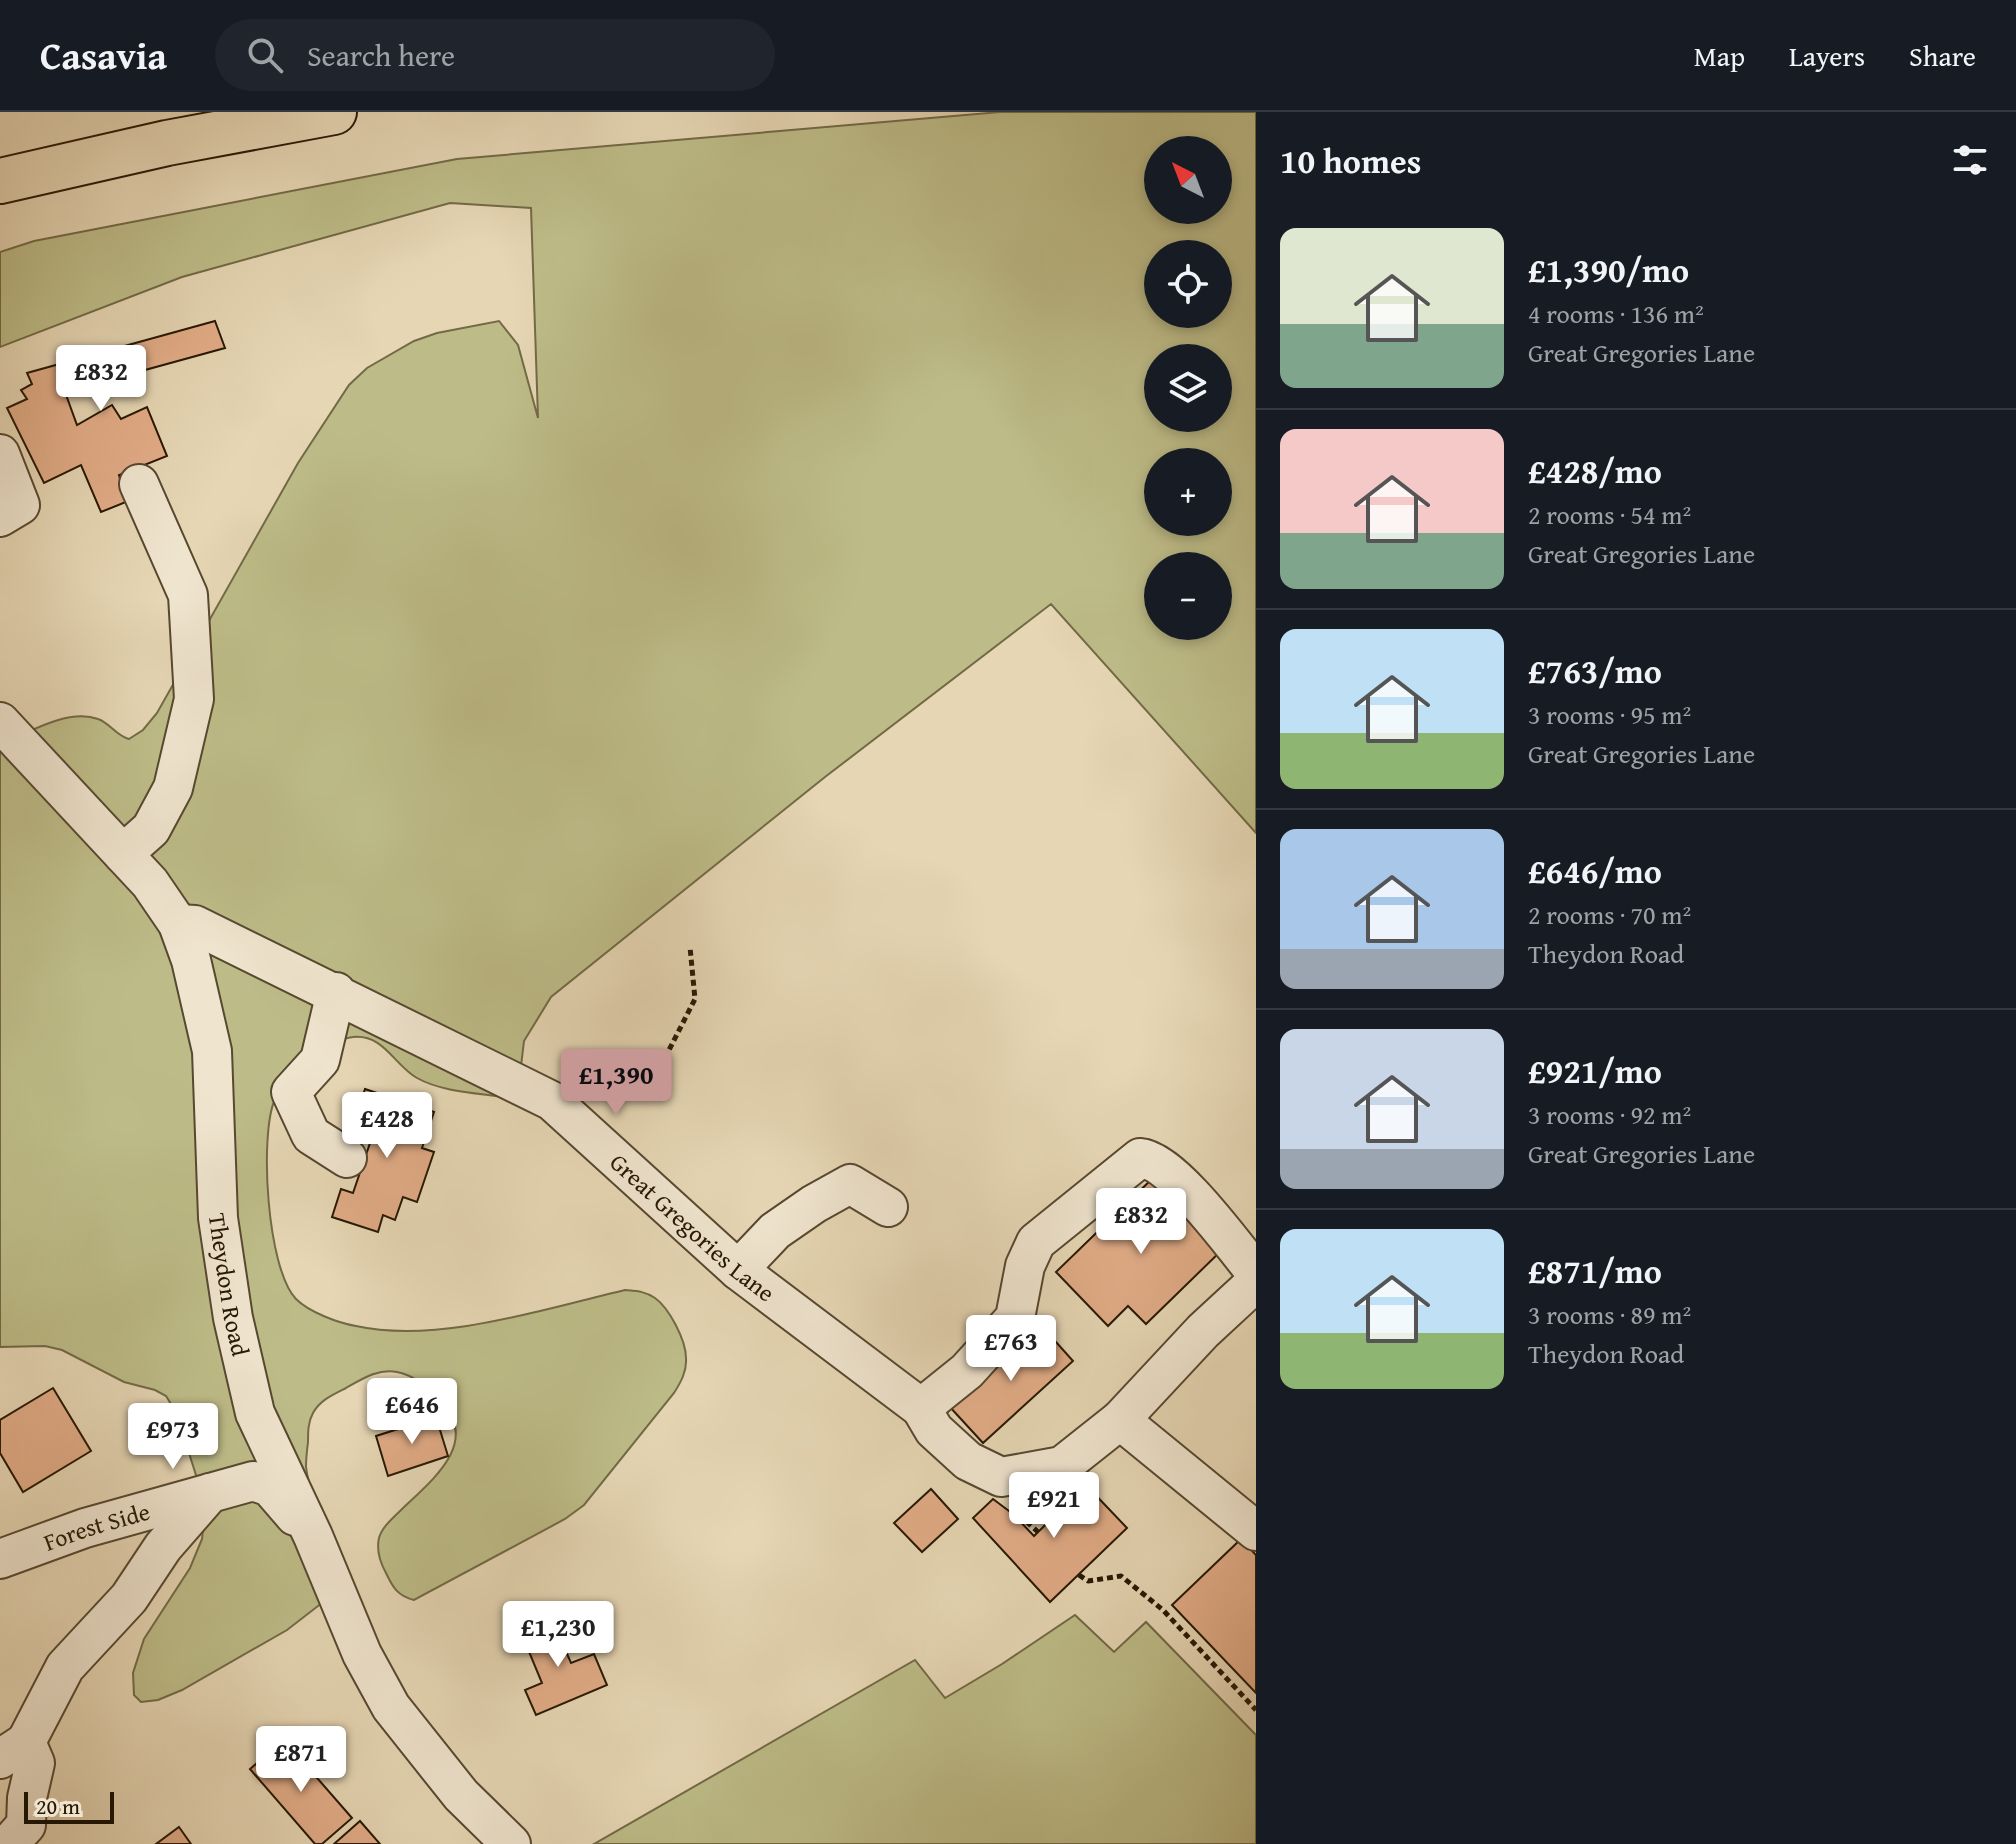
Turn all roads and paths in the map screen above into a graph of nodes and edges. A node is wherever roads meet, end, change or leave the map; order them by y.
1 (334, 112) edge
2 (0, 181) edge
3 (0, 454) edge
4 (139, 484) dead end
5 (0, 517) edge
6 (0, 722) edge
7 (123, 854) junction
8 (178, 924) junction
9 (690, 947) dead end
10 (336, 992) junction
11 (549, 1069) dead end
12 (347, 1158) dead end
13 (888, 1207) dead end
14 (738, 1270) junction
15 (1256, 1273) edge
16 (1256, 1282) edge
17 (921, 1408) junction
18 (1120, 1420) junction
19 (210, 1493) junction
20 (1256, 1531) edge
21 (313, 1536) junction
22 (0, 1559) edge
23 (1079, 1575) dead end
24 (1256, 1710) edge
25 (13, 1750) edge
26 (25, 1838) edge
27 (511, 1844) edge

1 - 2 highway
3 - 5 street
4 - 7 street
6 - 7 street, Theydon Road
7 - 8 street, Theydon Road
8 - 10 street, Great Gregories Lane
8 - 21 street, Theydon Road
9 - 11 path
10 - 12 street
10 - 14 street, Great Gregories Lane
13 - 14 street
14 - 17 street, Great Gregories Lane
15 - 17 street
16 - 18 street, Great Gregories Lane
17 - 18 street, Great Gregories Lane
18 - 20 street
19 - 21 street, Forest Side
19 - 22 street, Forest Side
19 - 25 street
21 - 27 street, Theydon Road
23 - 24 path
25 - 26 street

